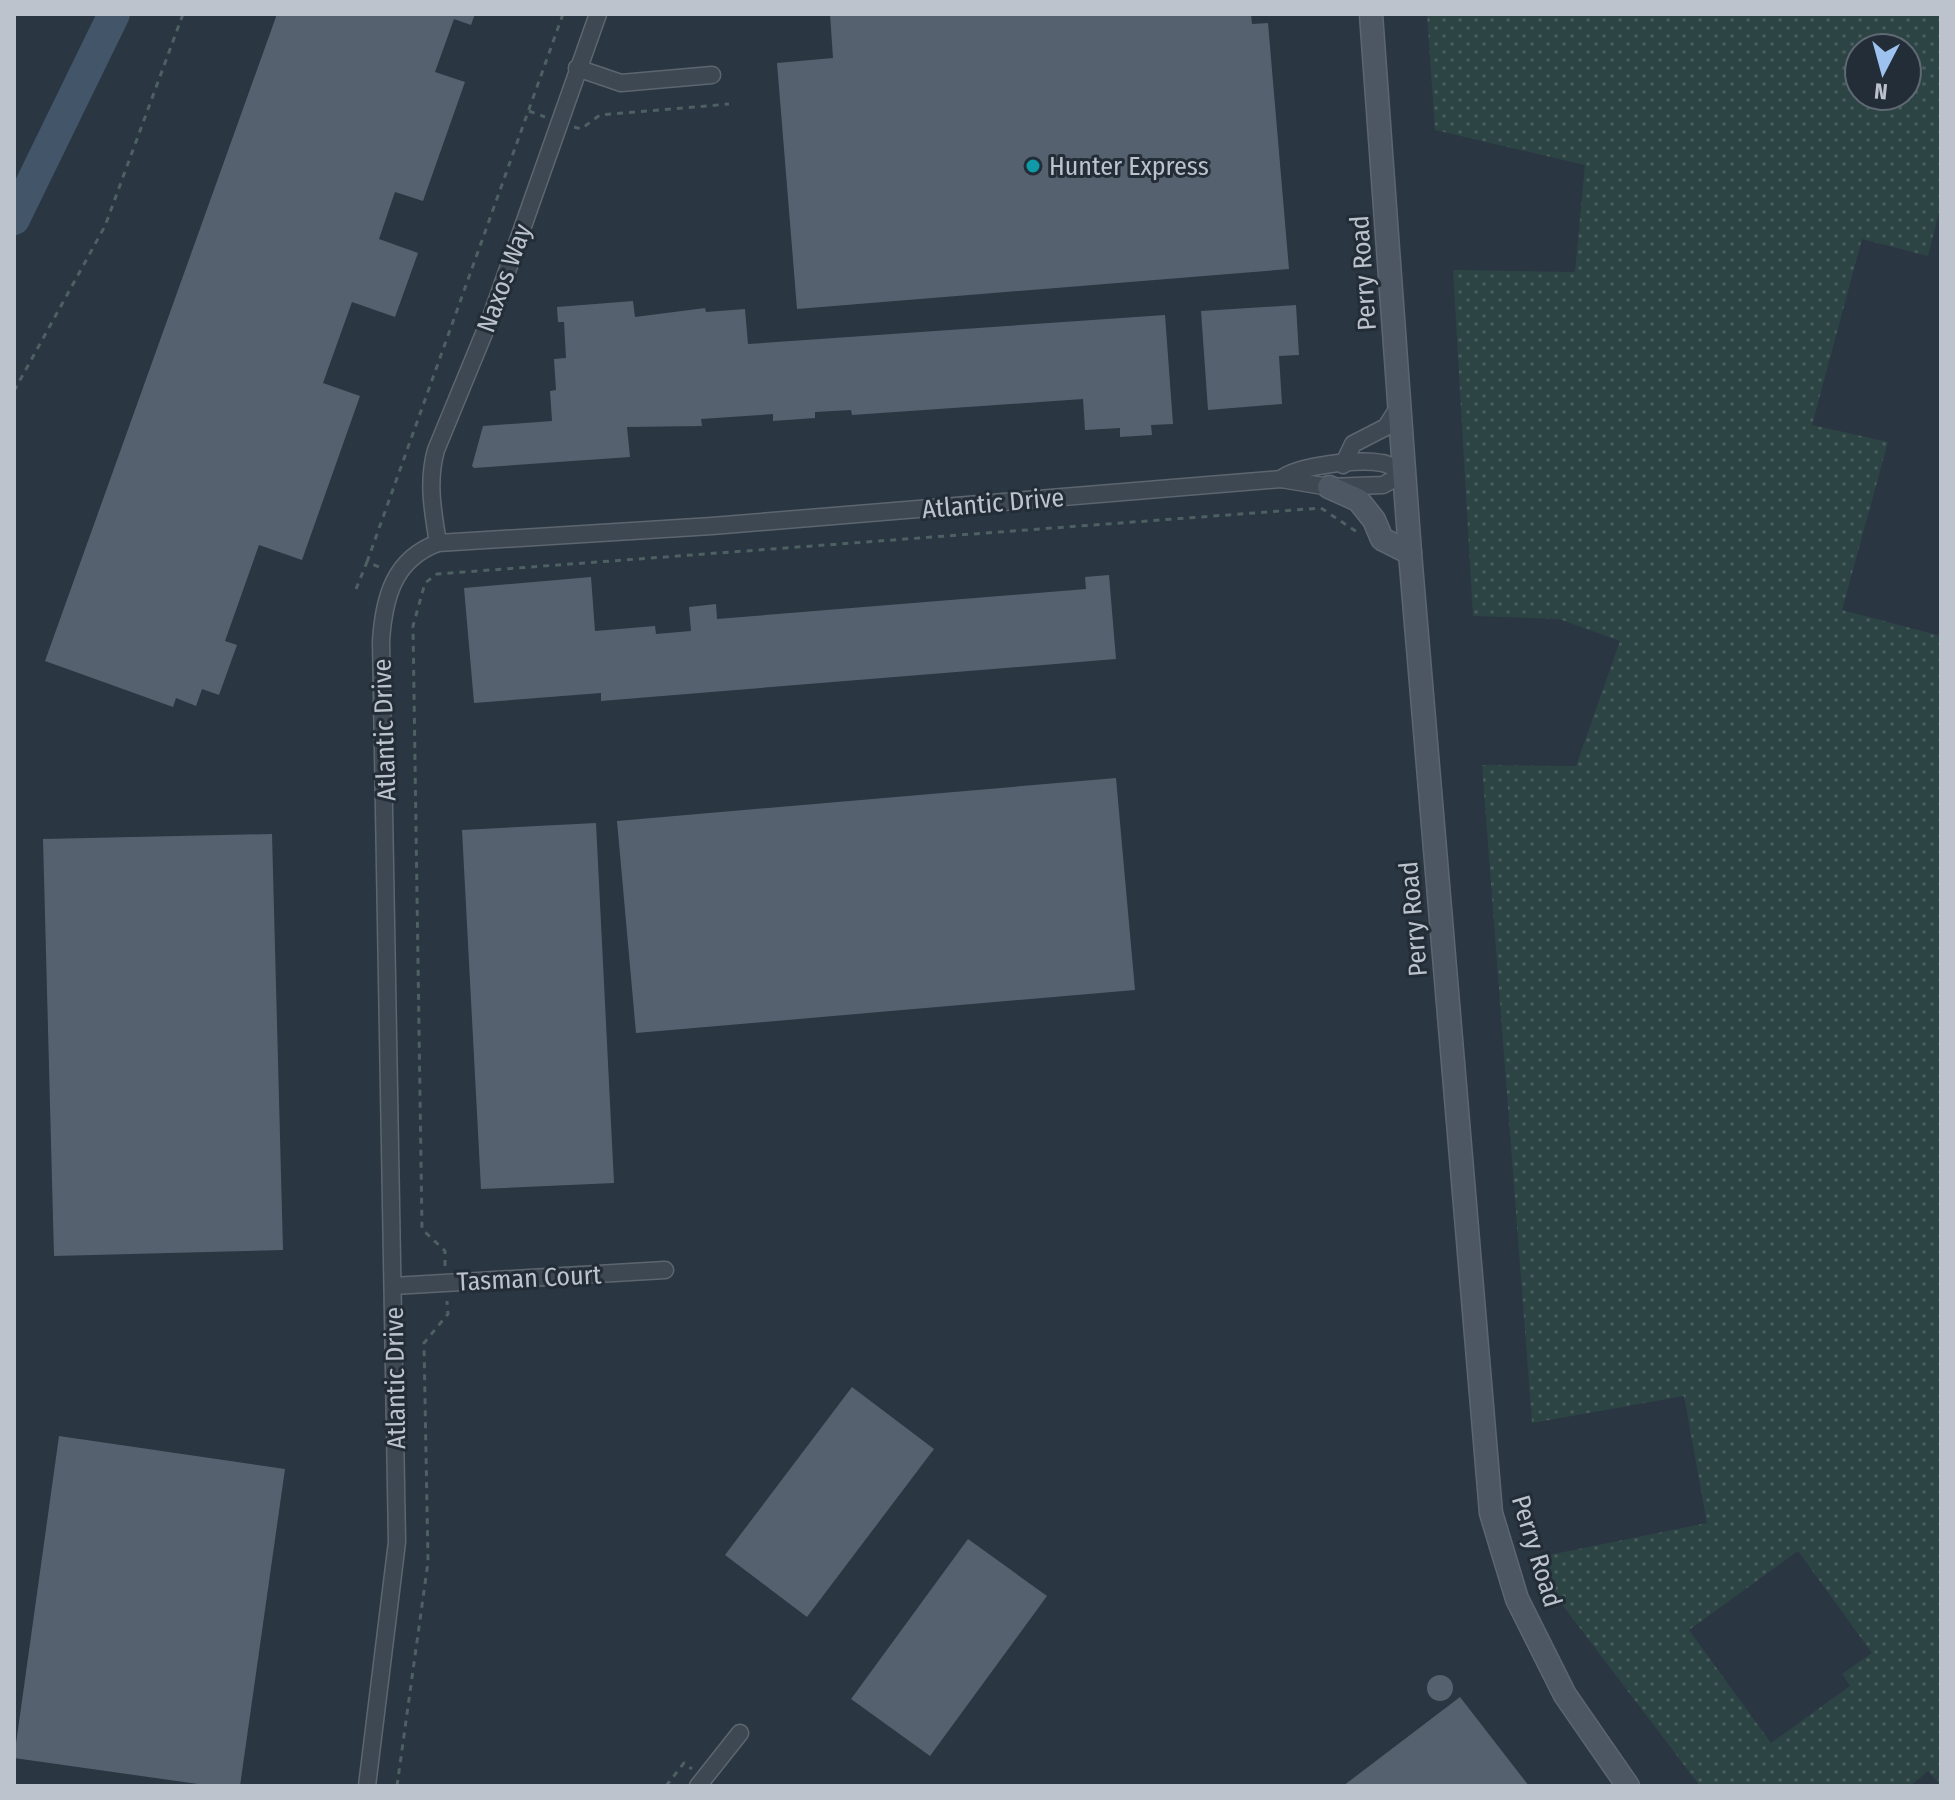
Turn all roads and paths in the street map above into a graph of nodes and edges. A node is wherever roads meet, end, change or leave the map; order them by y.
1 (183, 14) edge
2 (563, 14) edge
3 (598, 14) edge
4 (1371, 14) edge
5 (577, 68) junction
6 (712, 75) dead end
7 (729, 104) dead end
8 (528, 111) junction
9 (560, 122) junction
10 (14, 391) edge
11 (1401, 402) junction
12 (1343, 465) junction
13 (1405, 473) junction
14 (1281, 479) junction
15 (1329, 487) junction
16 (1374, 520) junction
17 (438, 543) junction
18 (1410, 553) junction
19 (367, 562) dead end
20 (665, 1270) dead end
21 (446, 1283) junction
22 (393, 1286) junction
23 (740, 1733) dead end
24 (701, 1782) edge
25 (367, 1786) edge
26 (397, 1786) edge
27 (666, 1786) edge
28 (1628, 1786) edge

1 - 10 path
2 - 8 path
3 - 5 street, Naxos Way
4 - 11 main road, Perry Road
5 - 6 street
5 - 9 street, Naxos Way
7 - 9 path
8 - 9 path
8 - 19 path
9 - 17 street, Naxos Way
11 - 12 street
11 - 13 main road, Perry Road
12 - 13 street, Atlantic Drive
12 - 14 street, Atlantic Drive
13 - 15 street, Atlantic Drive
13 - 18 main road, Perry Road
14 - 15 street, Atlantic Drive
14 - 17 street, Atlantic Drive
15 - 16 main road
16 - 18 main road
16 - 21 path
17 - 22 street, Atlantic Drive
18 - 28 main road, Perry Road
20 - 21 street, Tasman Court
21 - 22 street, Tasman Court
21 - 26 path
22 - 25 street, Atlantic Drive
23 - 24 street
24 - 27 path

